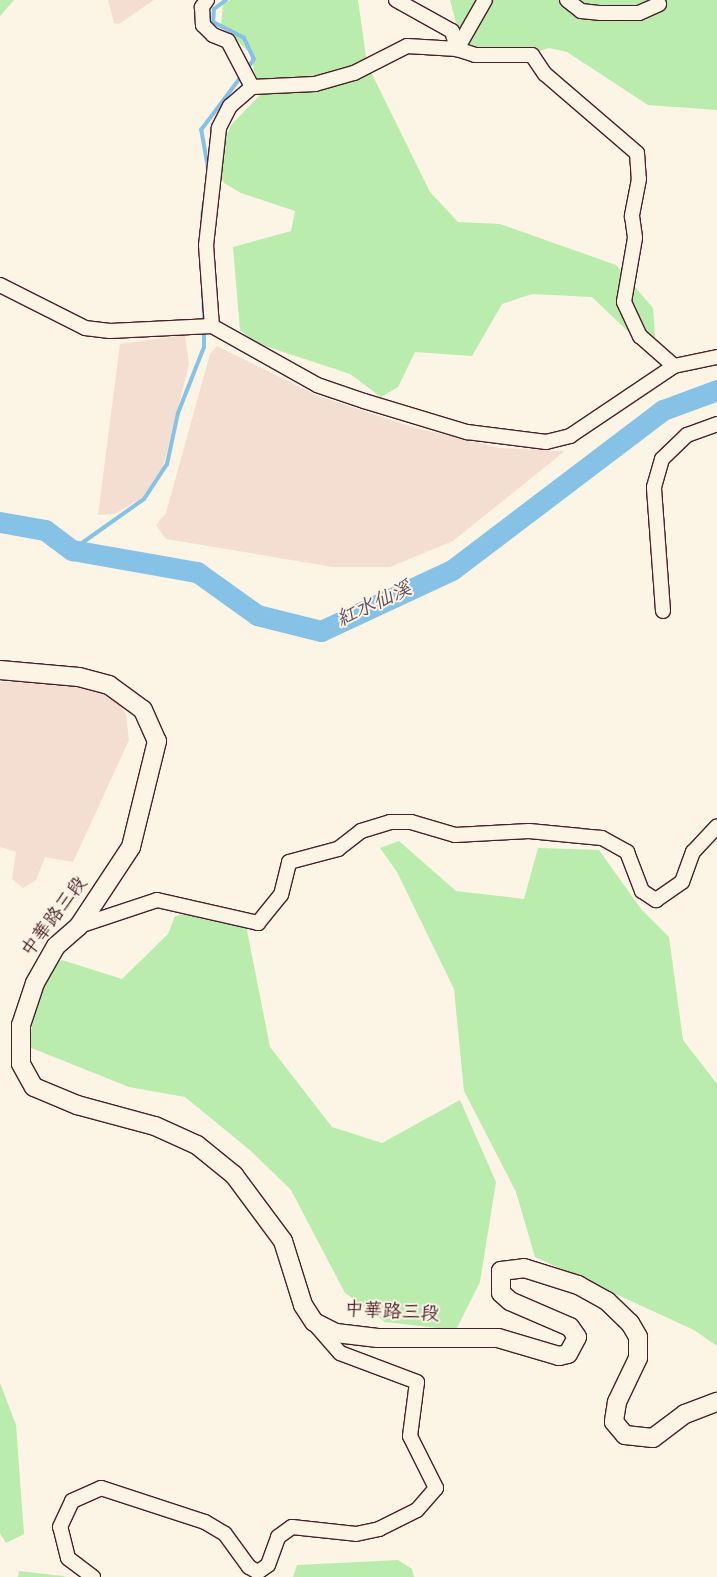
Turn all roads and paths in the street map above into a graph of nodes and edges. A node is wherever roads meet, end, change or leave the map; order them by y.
1 (207, 0) edge
2 (396, 0) edge
3 (485, 0) edge
4 (568, 0) edge
5 (659, 4) dead end
6 (457, 49) junction
7 (249, 83) junction
8 (0, 285) edge
9 (211, 326) junction
10 (717, 356) edge
11 (674, 366) junction
12 (717, 424) edge
13 (663, 611) dead end
14 (0, 670) edge
15 (717, 826) edge
16 (79, 926) junction
17 (314, 1322) junction
18 (717, 1402) edge
19 (93, 1577) edge

1 - 7 street
2 - 6 street
3 - 6 street
4 - 5 street
6 - 7 street
6 - 11 street
7 - 9 street
8 - 9 street
9 - 11 street
10 - 11 street
12 - 13 street
14 - 16 main road, 中華路三段
15 - 16 street
16 - 17 main road, 中華路三段
17 - 18 main road, 中華路三段
17 - 19 street

